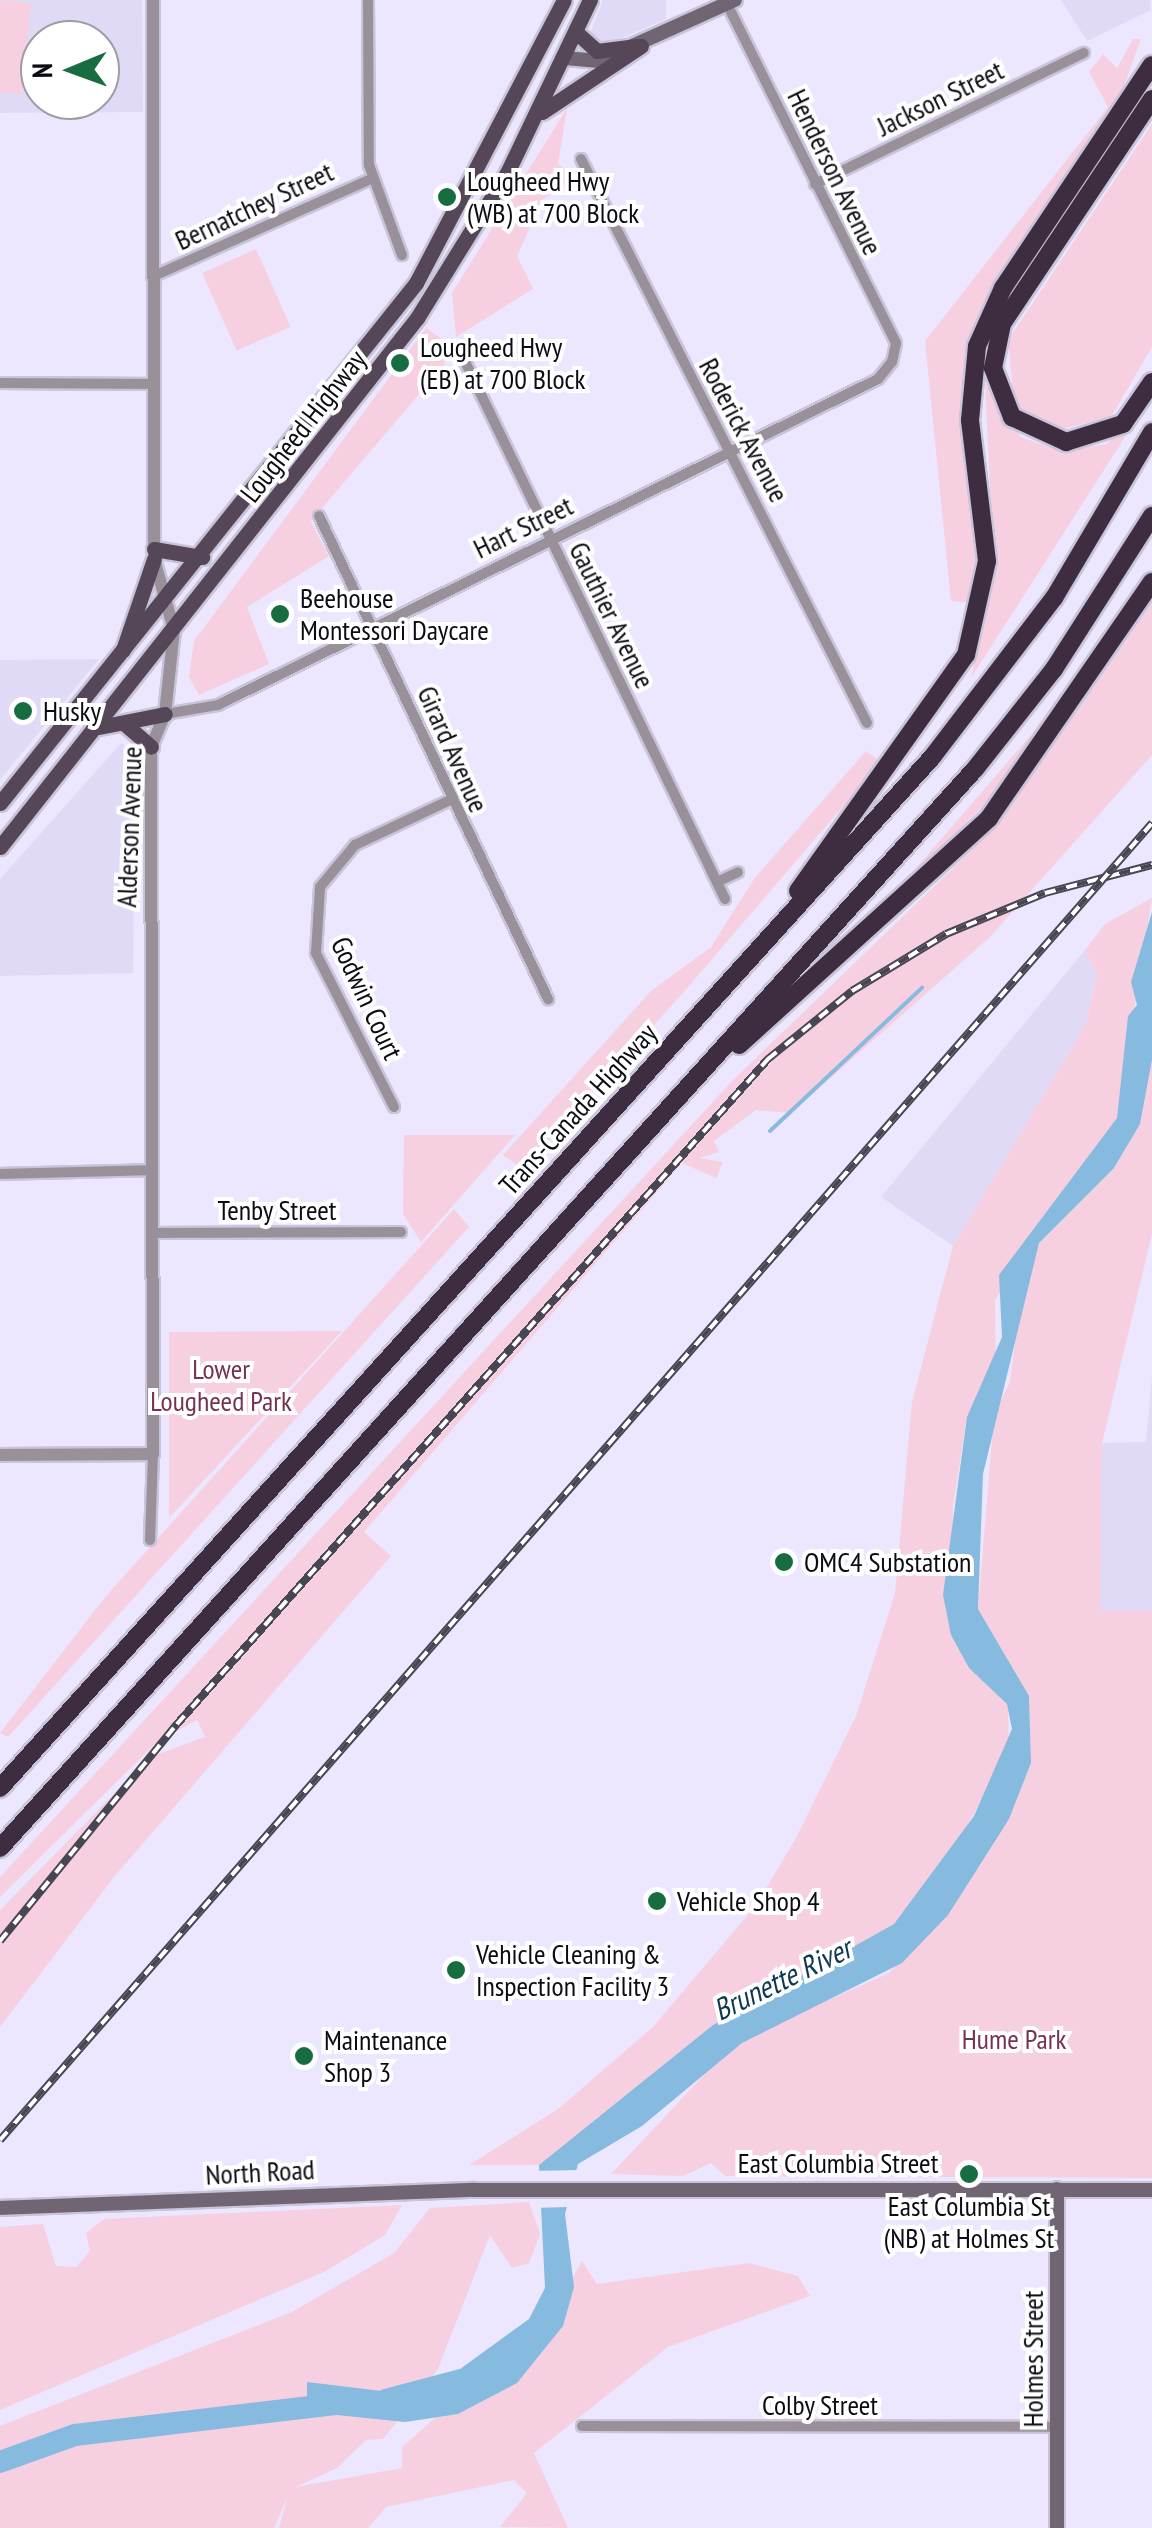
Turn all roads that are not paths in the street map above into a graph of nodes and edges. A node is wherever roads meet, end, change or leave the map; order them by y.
1 (153, 0) edge
2 (368, 0) edge
3 (564, 0) edge
4 (590, 0) edge
5 (731, 2) edge
6 (577, 33) junction
7 (640, 46) junction
8 (1152, 50) edge
9 (1084, 53) dead end
10 (564, 58) junction
11 (533, 70) junction
12 (1146, 72) edge
13 (1152, 98) edge
14 (536, 118) junction
15 (582, 159) dead end
16 (373, 178) junction
17 (816, 184) junction
18 (402, 255) dead end
19 (154, 276) junction
20 (459, 349) dead end
21 (892, 362) joint
22 (1152, 382) edge
23 (0, 383) edge
24 (153, 384) junction
25 (1152, 432) edge
26 (729, 449) junction
27 (319, 516) dead end
28 (1152, 516) edge
29 (550, 539) junction
30 (154, 554) junction
31 (202, 557) junction
32 (1152, 582) edge
33 (164, 604) junction
34 (372, 626) junction
35 (174, 630) junction
36 (120, 659) junction
37 (165, 714) junction
38 (867, 723) dead end
39 (126, 725) junction
40 (99, 727) junction
41 (150, 746) junction
42 (450, 800) junction
43 (0, 803) edge
44 (0, 847) edge
45 (738, 872) dead end
46 (716, 882) junction
47 (725, 899) dead end
48 (726, 987) junction
49 (548, 999) dead end
50 (681, 1094) junction
51 (394, 1107) dead end
52 (152, 1170) junction
53 (0, 1174) edge
54 (401, 1232) dead end
55 (152, 1234) junction
56 (153, 1454) junction
57 (0, 1455) edge
58 (150, 1540) dead end
59 (0, 1788) edge
60 (0, 1848) edge
61 (523, 2189) joint
62 (1057, 2189) junction
63 (1152, 2190) edge
64 (0, 2208) edge
65 (582, 2426) dead end
66 (1057, 2427) junction
67 (1058, 2528) edge

1 - 19 street, Alderson Avenue
2 - 16 street
3 - 11 main road, Lougheed Highway
4 - 6 main road, Lougheed Highway
5 - 7 main road
5 - 17 street, Henderson Avenue
6 - 7 main road
6 - 10 main road, Lougheed Highway
7 - 10 main road
7 - 14 main road
8 - 12 highway
9 - 17 street, Jackson Street
10 - 11 main road
10 - 14 main road, Lougheed Highway
11 - 31 main road, Lougheed Highway
12 - 48 highway
13 - 22 highway
14 - 35 main road, Lougheed Highway
15 - 26 street, Roderick Avenue
16 - 18 street
16 - 19 street, Bernatchey Street
17 - 21 street, Henderson Avenue
19 - 24 street, Alderson Avenue
20 - 29 street, Gauthier Avenue
21 - 26 street, Hart Street
23 - 24 street
24 - 30 street, Alderson Avenue
25 - 48 highway, Trans-Canada Highway
26 - 29 street, Hart Street
26 - 38 street, Roderick Avenue
27 - 34 street, Girard Avenue
28 - 50 highway
29 - 34 street, Hart Street
29 - 46 street, Gauthier Avenue
30 - 31 main road
30 - 33 street, Alderson Avenue
30 - 36 main road
31 - 33 main road, Lougheed Highway
32 - 50 highway
33 - 35 street, Alderson Avenue
33 - 36 main road, Lougheed Highway
34 - 37 street, Hart Street
34 - 42 street, Girard Avenue
35 - 37 street, Alderson Avenue
35 - 40 main road, Lougheed Highway
36 - 43 main road, Lougheed Highway
37 - 39 main road
37 - 41 street, Alderson Avenue
39 - 40 main road
39 - 41 main road
40 - 44 main road, Lougheed Highway
41 - 52 street, Alderson Avenue
42 - 49 street, Girard Avenue
42 - 51 street, Godwin Court
45 - 46 street
46 - 47 street, Gauthier Avenue
48 - 59 highway, Trans-Canada Highway
50 - 60 highway
52 - 53 street
52 - 55 street, Alderson Avenue
54 - 55 street, Tenby Street
55 - 56 street, Alderson Avenue
56 - 57 street
56 - 58 street, Alderson Avenue
61 - 62 main road, East Columbia Street
61 - 64 main road, North Road
62 - 63 main road, East Columbia Street
62 - 66 main road, Holmes Street
65 - 66 street, Colby Street
66 - 67 main road, Holmes Street

